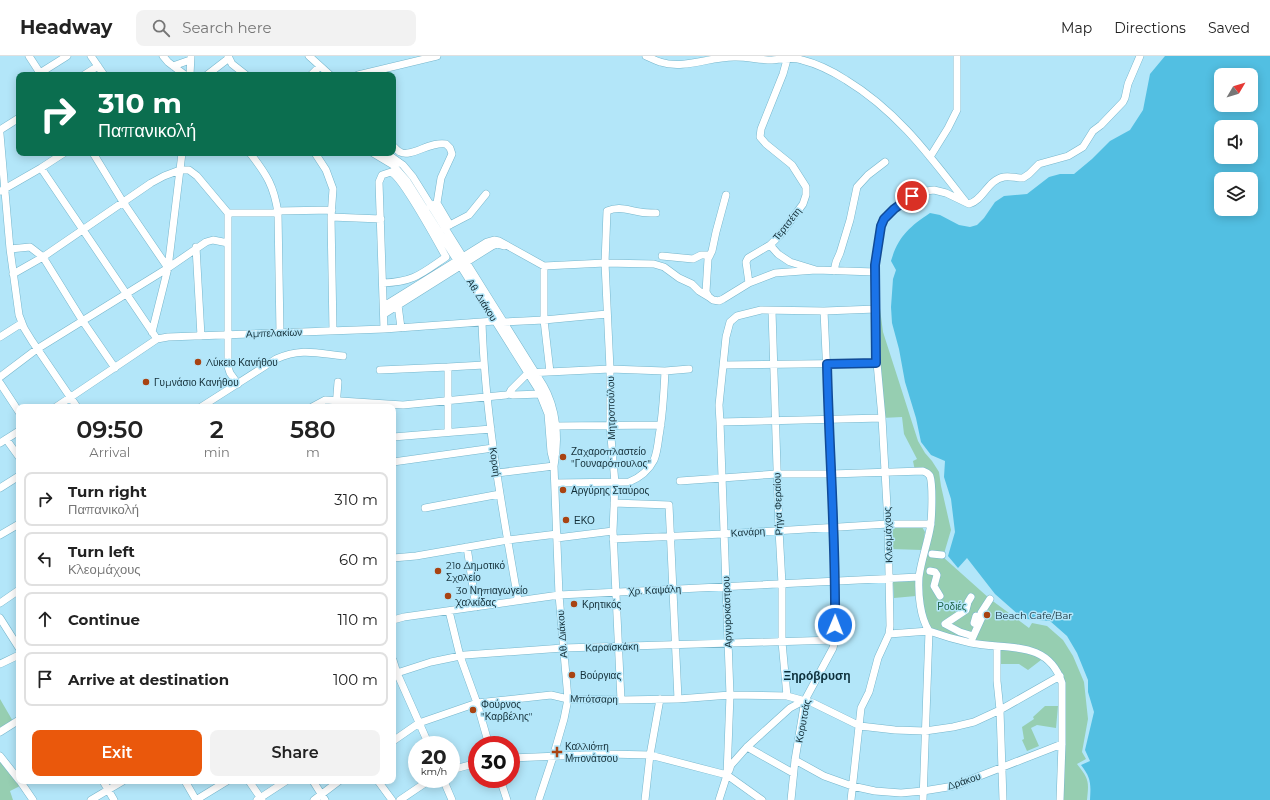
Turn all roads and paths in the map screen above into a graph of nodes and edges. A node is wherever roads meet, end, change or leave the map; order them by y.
1 (29, 56) edge
2 (67, 56) edge
3 (91, 56) edge
4 (163, 56) edge
5 (309, 56) edge
6 (437, 56) edge
7 (646, 56) edge
8 (957, 56) edge
9 (1140, 56) edge
10 (229, 57) edge
11 (788, 57) edge
12 (190, 58) edge
13 (98, 66) junction
14 (174, 66) junction
15 (320, 66) junction
16 (40, 72) edge
17 (44, 72) edge
18 (89, 72) edge
19 (102, 72) edge
20 (181, 72) edge
21 (190, 72) edge
22 (211, 72) edge
23 (242, 72) edge
24 (314, 72) edge
25 (327, 72) edge
26 (370, 72) edge
27 (16, 120) edge
28 (0, 130) edge
29 (0, 134) edge
30 (396, 149) edge
31 (59, 156) edge
32 (95, 156) edge
33 (182, 156) edge
34 (252, 156) edge
35 (317, 156) edge
36 (378, 156) edge
37 (391, 156) edge
38 (930, 157) junction
39 (884, 162) dead end
40 (41, 168) junction
41 (180, 170) junction
42 (2, 190) edge
43 (486, 194) dead end
44 (726, 196) dead end
45 (123, 202) junction
46 (434, 204) junction
47 (967, 204) junction
48 (278, 212) junction
49 (228, 213) junction
50 (331, 213) junction
51 (656, 213) dead end
52 (381, 219) junction
53 (447, 226) junction
54 (83, 229) junction
55 (228, 243) junction
56 (770, 246) junction
57 (196, 247) junction
58 (10, 249) junction
59 (710, 255) junction
60 (662, 256) dead end
61 (43, 257) junction
62 (461, 262) junction
63 (606, 263) junction
64 (544, 266) junction
65 (168, 268) junction
66 (875, 268) junction
67 (816, 270) junction
68 (834, 271) junction
69 (13, 274) junction
70 (383, 283) junction
71 (749, 283) junction
72 (126, 294) junction
73 (709, 297) junction
74 (398, 305) junction
75 (876, 309) junction
76 (384, 310) junction
77 (772, 311) junction
78 (824, 311) junction
79 (607, 314) junction
80 (82, 320) junction
81 (544, 320) junction
82 (499, 321) junction
83 (482, 322) junction
84 (22, 323) junction
85 (401, 328) junction
86 (384, 329) junction
87 (333, 331) junction
88 (152, 332) junction
89 (280, 333) junction
90 (227, 335) junction
91 (201, 336) junction
92 (0, 337) edge
93 (157, 339) junction
94 (37, 349) junction
95 (343, 356) dead end
96 (876, 363) junction
97 (773, 364) junction
98 (827, 364) junction
99 (484, 365) junction
100 (724, 365) junction
101 (448, 367) junction
102 (115, 368) junction
103 (689, 369) dead end
104 (380, 370) dead end
105 (610, 370) junction
106 (664, 371) junction
107 (550, 372) junction
108 (532, 373) junction
109 (0, 377) edge
110 (338, 382) dead end
111 (0, 383) edge
112 (238, 384) junction
113 (509, 394) junction
114 (541, 394) junction
115 (487, 397) junction
116 (71, 398) junction
117 (447, 402) junction
118 (61, 404) edge
119 (75, 404) edge
120 (206, 404) edge
121 (318, 404) edge
122 (336, 404) edge
123 (396, 405) edge
124 (16, 407) edge
125 (882, 418) junction
126 (775, 420) junction
127 (828, 420) junction
128 (722, 422) junction
129 (555, 426) junction
130 (610, 426) junction
131 (661, 426) junction
132 (491, 429) junction
133 (448, 432) junction
134 (16, 433) edge
135 (396, 437) edge
136 (3, 441) edge
137 (493, 448) junction
138 (16, 454) edge
139 (396, 462) edge
140 (554, 466) junction
141 (497, 472) junction
142 (885, 472) junction
143 (777, 474) junction
144 (831, 474) junction
145 (723, 477) junction
146 (16, 478) edge
147 (680, 481) dead end
148 (555, 483) junction
149 (615, 483) junction
150 (0, 488) edge
151 (500, 494) junction
152 (614, 503) junction
153 (425, 508) dead end
154 (888, 524) junction
155 (931, 524) junction
156 (16, 526) edge
157 (834, 527) junction
158 (779, 530) junction
159 (613, 531) junction
160 (723, 534) junction
161 (0, 535) edge
162 (557, 536) junction
163 (670, 536) junction
164 (613, 539) junction
165 (508, 540) junction
166 (467, 547) junction
167 (932, 554) dead end
168 (942, 556) dead end
169 (396, 558) edge
170 (926, 570) junction
171 (919, 577) junction
172 (889, 578) junction
173 (835, 581) junction
174 (782, 584) junction
175 (726, 587) junction
176 (673, 589) junction
177 (16, 592) edge
178 (617, 592) junction
179 (560, 595) junction
180 (940, 596) dead end
181 (971, 597) dead end
182 (990, 599) dead end
183 (518, 600) junction
184 (0, 603) edge
185 (476, 607) junction
186 (449, 611) junction
187 (0, 618) edge
188 (396, 619) edge
189 (929, 631) junction
190 (889, 634) junction
191 (835, 640) junction
192 (972, 640) junction
193 (782, 642) junction
194 (16, 643) edge
195 (727, 643) junction
196 (675, 645) junction
197 (618, 646) junction
198 (997, 646) junction
199 (563, 648) junction
200 (16, 656) edge
201 (460, 656) junction
202 (0, 664) edge
203 (396, 674) edge
204 (396, 676) edge
205 (1060, 676) junction
206 (730, 695) junction
207 (787, 696) junction
208 (568, 699) junction
209 (660, 699) junction
210 (678, 699) junction
211 (621, 700) junction
212 (805, 700) junction
213 (477, 703) junction
214 (1000, 710) junction
215 (16, 722) edge
216 (419, 723) junction
217 (860, 726) junction
218 (925, 731) junction
219 (0, 732) edge
220 (425, 736) edge
221 (486, 736) edge
222 (396, 739) edge
223 (1062, 744) junction
224 (748, 747) junction
225 (650, 755) junction
226 (0, 756) edge
227 (553, 757) junction
228 (520, 758) edge
229 (795, 760) junction
230 (1002, 767) junction
231 (793, 773) junction
232 (16, 775) edge
233 (727, 775) junction
234 (23, 784) edge
235 (105, 784) edge
236 (118, 784) edge
237 (188, 784) edge
238 (222, 784) edge
239 (251, 784) edge
240 (282, 784) edge
241 (315, 784) edge
242 (337, 784) edge
243 (380, 784) edge
244 (852, 786) junction
245 (418, 788) edge
246 (447, 788) edge
247 (503, 788) edge
248 (108, 790) junction
249 (923, 791) junction
250 (323, 797) edge
251 (260, 799) edge
252 (32, 800) edge
253 (90, 800) edge
254 (114, 800) edge
255 (196, 800) edge
256 (314, 800) edge
257 (392, 800) edge
258 (400, 800) edge
259 (452, 800) edge
260 (507, 800) edge
261 (538, 800) edge
262 (645, 800) edge
263 (719, 800) edge
264 (762, 800) edge
265 (791, 800) edge
266 (851, 800) edge
267 (923, 800) edge
268 (1003, 800) edge
269 (1060, 800) edge

1 - 16 street
2 - 17 street
3 - 13 street
4 - 14 street
5 - 15 street
6 - 26 street
7 - 11 street
8 - 38 street
9 - 47 street
10 - 22 street
10 - 23 street
11 - 38 street
11 - 56 street, Τερτσέτη
12 - 14 street
12 - 21 street
13 - 18 street
13 - 19 street
14 - 20 street
15 - 24 street
15 - 25 street
27 - 28 street
29 - 42 street
30 - 46 street
31 - 40 street
32 - 45 street
33 - 41 street
34 - 48 street
35 - 50 street
36 - 62 street, Αθ. Διάκου
37 - 46 street
38 - 47 street
39 - 68 street
40 - 42 street
40 - 54 street
41 - 45 street
41 - 49 street
41 - 65 street
42 - 58 street
43 - 53 street
44 - 59 street
45 - 54 street
45 - 65 street
46 - 53 street, Αθ. Διάκου
47 - 66 street, Κλεομάχους
48 - 49 street
48 - 50 street
48 - 89 street
49 - 55 street
50 - 52 street
50 - 87 street
51 - 63 street, Μητροπούλου
52 - 70 street
52 - 70 street
53 - 62 street, Αθ. Διάκου
54 - 61 street
54 - 72 street
55 - 57 street
55 - 90 street
56 - 67 street
56 - 71 street, Τερτσέτη
57 - 65 street
57 - 91 street
58 - 61 street
58 - 69 street
59 - 60 street
59 - 73 street
61 - 69 street
61 - 80 street
62 - 64 street
62 - 74 street
62 - 76 street
62 - 82 street, Αθ. Διάκου
63 - 64 street
63 - 73 street
63 - 79 street, Μητροπούλου
64 - 81 street
65 - 72 street
65 - 88 street
66 - 68 street
66 - 75 street, Κλεομάχους
67 - 68 street
67 - 71 street
69 - 84 street
70 - 76 street
71 - 73 street
72 - 80 street
72 - 88 street
74 - 76 street
74 - 85 street
75 - 78 street
75 - 96 street, Κλεομάχους
76 - 86 street
77 - 78 street
77 - 97 street, Ρήγα Φεραίου
77 - 100 street, Αργυροκάστρου
78 - 98 street, Κορυτσάς
79 - 81 street, Αμπελακίων
79 - 105 street, Μητροπούλου
80 - 94 street
80 - 102 street
81 - 82 street, Αμπελακίων
81 - 107 street
82 - 83 street, Αμπελακίων
82 - 108 street, Αθ. Διάκου
83 - 85 street, Αμπελακίων
83 - 99 street, Κοραή
84 - 92 street
84 - 94 street
85 - 86 street, Αμπελακίων
86 - 87 street, Αμπελακίων
87 - 89 street, Αμπελακίων
88 - 93 street
89 - 90 street, Αμπελακίων
90 - 91 street, Αμπελακίων
90 - 112 street
91 - 93 street, Αμπελακίων
93 - 102 street, Αμπελακίων
94 - 109 street
94 - 116 street
95 - 112 street
96 - 98 street
96 - 125 street, Κλεομάχους
97 - 98 street
97 - 100 street
97 - 126 street, Ρήγα Φεραίου
98 - 127 street, Κορυτσάς
99 - 101 street
99 - 115 street, Κοραή
100 - 128 street, Αργυροκάστρου
101 - 104 street
101 - 117 street
102 - 116 street, Αμπελακίων
103 - 106 street
105 - 106 street
105 - 107 street
105 - 130 street, Μητροπούλου
106 - 131 street
107 - 108 street
108 - 113 street
108 - 114 street, Αθ. Διάκου
108 - 129 street, Αθ. Διάκου
110 - 122 street
111 - 124 street
112 - 120 street
113 - 114 street
113 - 115 street
114 - 140 street, Αθ. Διάκου
115 - 117 street
115 - 132 street, Κοραή
116 - 118 street, Αμπελακίων
116 - 119 street
117 - 123 street
117 - 133 street
121 - 122 street
125 - 127 street
125 - 142 street, Κλεομάχους
126 - 127 street
126 - 128 street
126 - 143 street, Ρήγα Φεραίου
127 - 144 street, Κορυτσάς
128 - 145 street, Αργυροκάστρου
129 - 130 street
129 - 140 street, Αθ. Διάκου
130 - 131 street
130 - 149 street, Μητροπούλου
131 - 149 street
132 - 133 street
132 - 137 street, Κοραή
133 - 135 street
134 - 136 street
136 - 138 street
137 - 139 street
137 - 141 street, Κοραή
140 - 141 street
140 - 148 street, Αθ. Διάκου
141 - 151 street, Κοραή
142 - 144 street
142 - 154 street, Κλεομάχους
142 - 155 street
143 - 144 street
143 - 145 street
143 - 158 street, Ρήγα Φεραίου
144 - 157 street, Κορυτσάς
145 - 147 street
145 - 160 street, Αργυροκάστρου
146 - 150 street
148 - 149 street
148 - 162 street, Αθ. Διάκου
149 - 152 street, Μητροπούλου
151 - 153 street
151 - 165 street, Κοραή
152 - 159 street, Μητροπούλου
152 - 163 street
154 - 155 street, Κανάρη
154 - 157 street, Κανάρη
154 - 172 street, Κλεομάχους
155 - 170 street
156 - 161 street
157 - 158 street, Κανάρη
157 - 173 street, Κορυτσάς
158 - 160 street, Κανάρη
158 - 174 street, Ρήγα Φεραίου
159 - 162 street
159 - 164 street, Μητροπούλου
160 - 163 street, Κανάρη
160 - 175 street, Αργυροκάστρου
162 - 165 street
162 - 179 street, Αθ. Διάκου
163 - 164 street, Κανάρη
163 - 176 street
164 - 178 street, Μητροπούλου
165 - 166 street
165 - 183 street, Κοραή
166 - 169 street
166 - 185 street
167 - 168 street
170 - 171 street
170 - 180 street
171 - 172 street, Χρ. Καψάλη
171 - 189 street
172 - 173 street, Χρ. Καψάλη
172 - 190 street, Κλεομάχους
173 - 174 street, Χρ. Καψάλη
173 - 191 street, Κορυτσάς
174 - 175 street, Χρ. Καψάλη
174 - 193 street, Ρήγα Φεραίου
175 - 176 street, Χρ. Καψάλη
175 - 195 street, Αργυροκάστρου
176 - 178 street, Χρ. Καψάλη
176 - 196 street
177 - 184 street
178 - 179 street, Χρ. Καψάλη
178 - 197 street, Μητροπούλου
179 - 183 street, Χρ. Καψάλη
179 - 199 street, Αθ. Διάκου
181 - 192 street
182 - 192 street
183 - 185 street, Χρ. Καψάλη
185 - 186 street, Χρ. Καψάλη
186 - 188 street, Χρ. Καψάλη
186 - 201 street
187 - 194 street
189 - 190 street
189 - 192 street
189 - 218 street
190 - 217 street, Κλεομάχους
191 - 193 street, Καραϊσκάκη
191 - 212 street, Κορυτσάς
192 - 198 street
193 - 195 street, Καραϊσκάκη
193 - 207 street, Ρήγα Φεραίου
195 - 196 street, Καραϊσκάκη
195 - 206 street, Αργυροκάστρου
196 - 197 street, Καραϊσκάκη
196 - 210 street
197 - 199 street, Καραϊσκάκη
197 - 211 street, Μητροπούλου
198 - 205 street
198 - 214 street
199 - 201 street, Καραϊσκάκη
199 - 208 street, Αθ. Διάκου
200 - 202 street
201 - 203 street, Καραϊσκάκη
201 - 213 street
204 - 216 street
205 - 214 street, Μπότσαρη
205 - 223 street
206 - 207 street, Μπότσαρη
206 - 210 street, Μπότσαρη
206 - 233 street, Αργυροκάστρου
207 - 212 street, Μπότσαρη
208 - 211 street, Μπότσαρη
208 - 213 street, Μπότσαρη
208 - 227 street, Αθ. Διάκου
209 - 210 street, Μπότσαρη
209 - 211 street, Μπότσαρη
209 - 225 street
212 - 217 street, Μπότσαρη
212 - 224 street
212 - 229 street, Κορυτσάς
213 - 216 street, Μπότσαρη
213 - 221 street
214 - 218 street, Μπότσαρη
214 - 230 street
215 - 219 street
216 - 220 street
216 - 222 street, Μπότσαρη
217 - 218 street, Μπότσαρη
217 - 244 street, Κλεομάχους
218 - 249 street
223 - 230 street, Δράκου
223 - 269 street
224 - 231 street
224 - 233 street
225 - 227 street
225 - 233 street
225 - 262 street
226 - 232 street
227 - 228 street
227 - 261 street, Αθ. Διάκου
229 - 231 street, Κορυτσάς
229 - 244 street, Δράκου
230 - 249 street, Δράκου
230 - 268 street
231 - 265 street, Κορυτσάς
233 - 263 street, Αργυροκάστρου
233 - 264 street
234 - 252 street
235 - 248 street
236 - 248 street
237 - 255 street
238 - 255 street
239 - 251 street
240 - 251 street
241 - 250 street
242 - 250 street
243 - 257 street
244 - 249 street, Δράκου
244 - 266 street, Κλεομάχους
245 - 258 street
246 - 259 street
247 - 260 street
248 - 253 street
248 - 254 street
249 - 267 street
250 - 256 street

